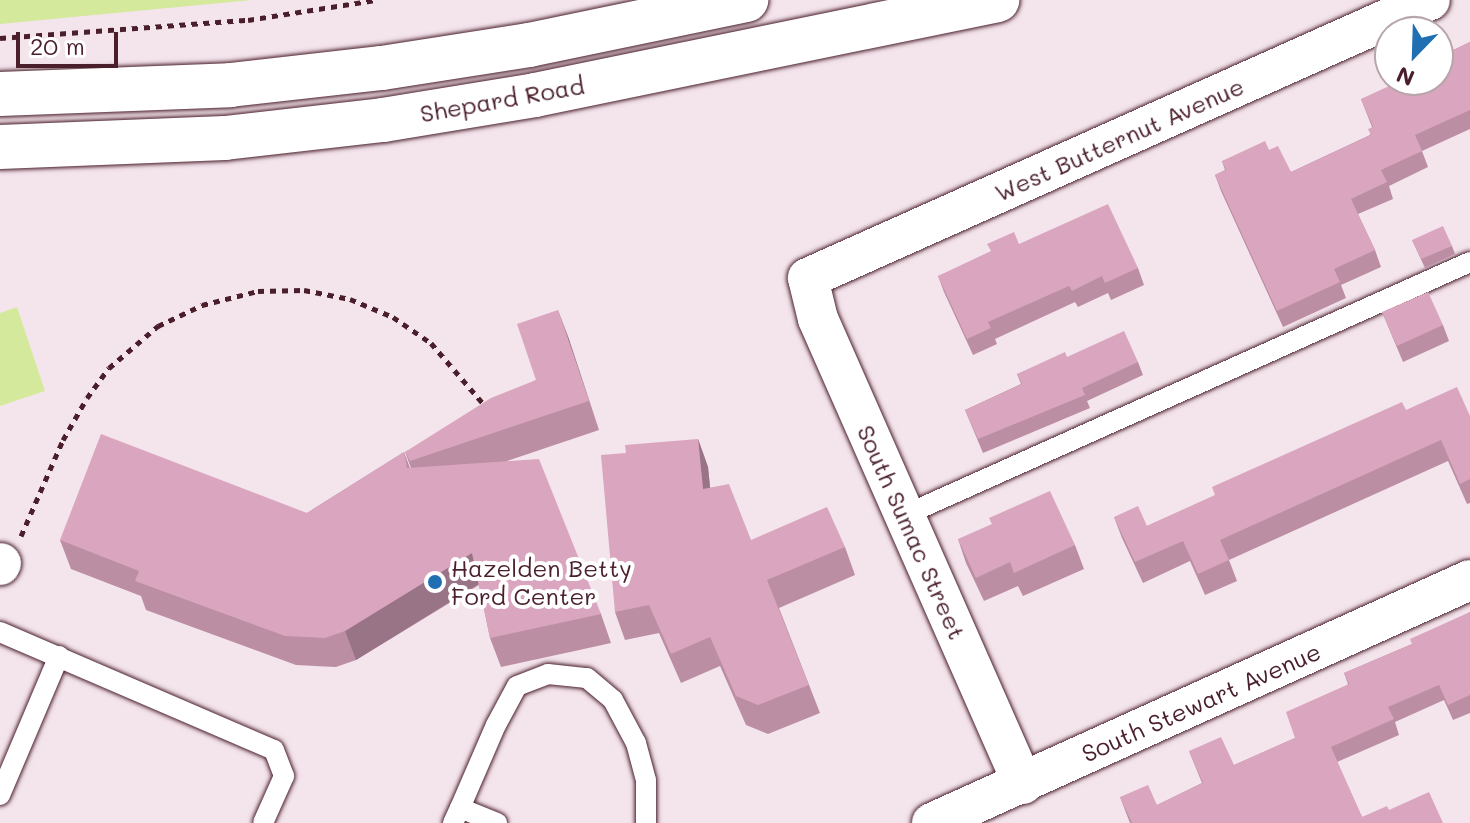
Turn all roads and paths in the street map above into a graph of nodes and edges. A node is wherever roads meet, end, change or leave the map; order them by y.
1 (375, 0) edge
2 (746, 0) edge
3 (997, 0) edge
4 (1430, 0) edge
5 (0, 38) edge
6 (0, 94) edge
7 (0, 147) edge
8 (1470, 262) edge
9 (808, 278) joint
10 (492, 415) edge
11 (905, 515) junction
12 (0, 564) edge
13 (1470, 580) edge
14 (0, 632) edge
15 (59, 656) junction
16 (1023, 784) junction
17 (0, 795) edge
18 (456, 815) edge
19 (263, 823) edge
20 (497, 823) edge
21 (646, 823) edge
22 (932, 823) edge

1 - 5 path
2 - 6 highway, Shepard Road
3 - 7 highway, Shepard Road
4 - 9 street, West Butternut Avenue
8 - 11 lane
9 - 11 street, South Sumac Street
10 - 12 path
11 - 16 street, South Sumac Street
13 - 16 street, South Stewart Avenue
14 - 15 lane
15 - 17 lane
15 - 19 lane
16 - 22 street, South Stewart Avenue
18 - 20 lane
18 - 21 lane

